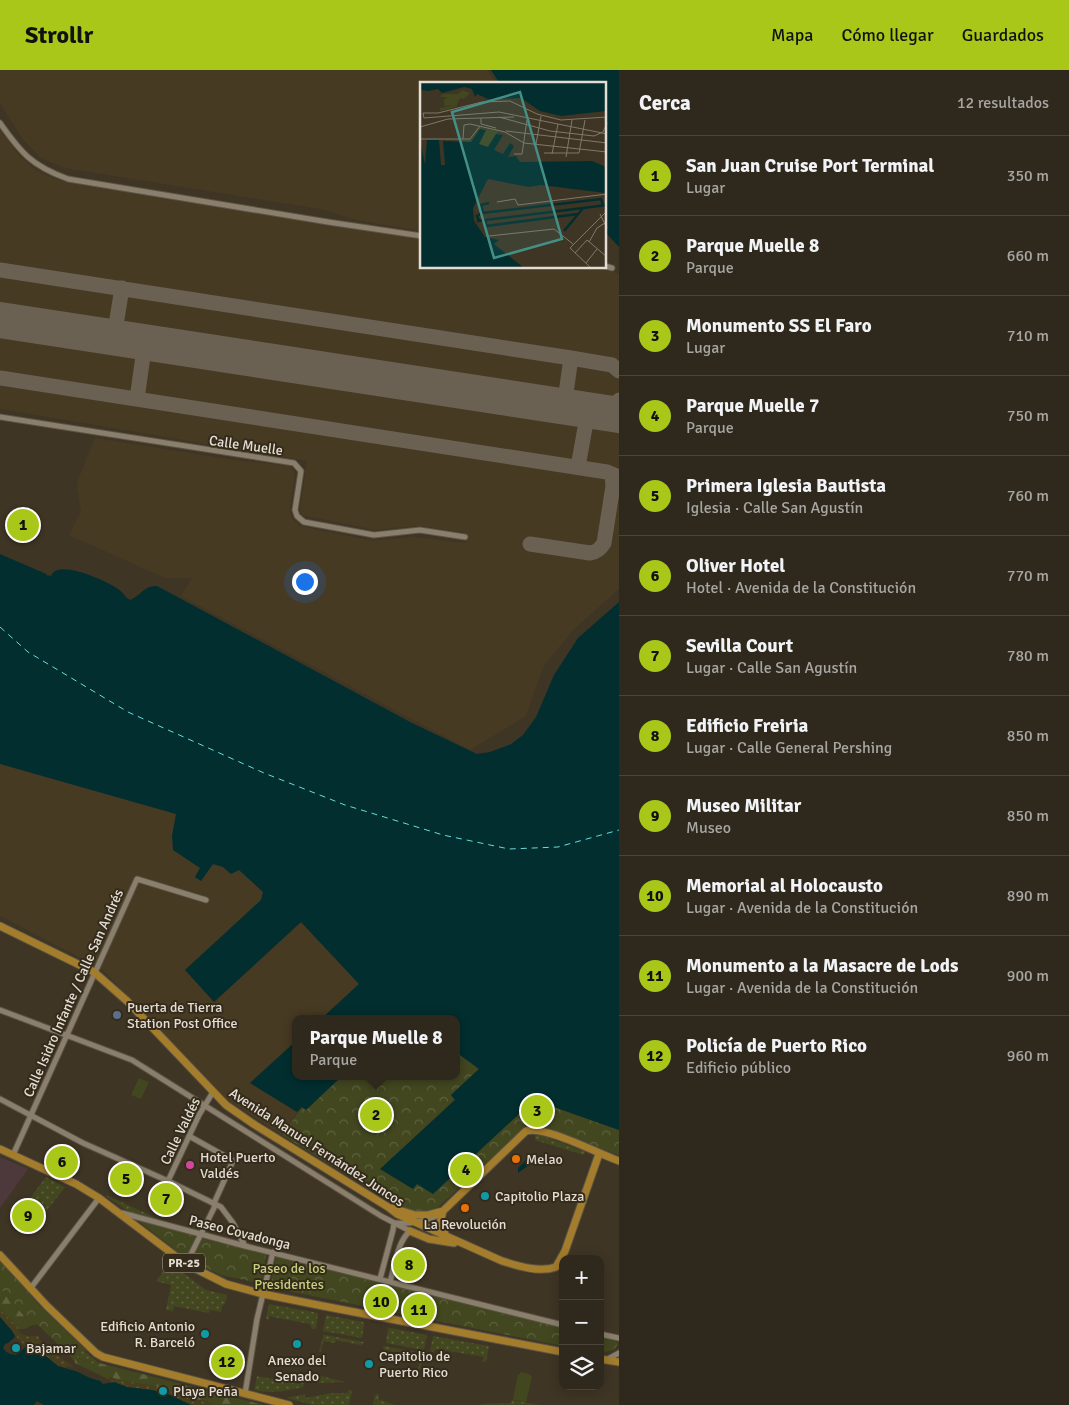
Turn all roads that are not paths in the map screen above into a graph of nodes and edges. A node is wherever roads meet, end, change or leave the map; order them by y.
1 (0, 122) edge
2 (420, 236) edge
3 (606, 266) edge
4 (612, 268) dead end
5 (0, 417) edge
6 (465, 537) dead end
7 (206, 900) dead end
8 (0, 927) edge
9 (94, 972) junction
10 (0, 1010) edge
11 (66, 1035) junction
12 (213, 1092) junction
13 (0, 1099) edge
14 (204, 1106) junction
15 (31, 1116) junction
16 (190, 1136) junction
17 (0, 1149) edge
18 (599, 1154) junction
19 (13, 1155) junction
20 (619, 1161) edge
21 (168, 1181) junction
22 (99, 1198) junction
23 (214, 1204) junction
24 (388, 1207) junction
25 (116, 1211) junction
26 (443, 1211) junction
27 (413, 1222) junction
28 (394, 1223) junction
29 (410, 1231) junction
30 (201, 1234) junction
31 (447, 1236) junction
32 (465, 1244) junction
33 (245, 1246) junction
34 (273, 1252) junction
35 (0, 1255) edge
36 (186, 1264) junction
37 (380, 1279) junction
38 (390, 1282) junction
39 (30, 1289) junction
40 (263, 1294) junction
41 (559, 1324) edge
42 (604, 1335) edge
43 (619, 1338) edge
44 (559, 1351) edge
45 (619, 1353) edge
46 (604, 1359) edge
47 (604, 1359) edge
48 (619, 1362) edge
49 (245, 1394) junction
50 (289, 1405) edge

1 - 2 street
3 - 4 street
5 - 6 street, Calle Muelle
7 - 9 street, Calle Isidro Infante / Calle San Andrés
8 - 9 main road, Avenida Manuel Fernández Juncos
9 - 11 street, Calle Isidro Infante / Calle San Andrés
9 - 12 main road, Avenida Manuel Fernández Juncos
10 - 11 street
11 - 14 street
11 - 15 street, Calle Isidro Infante / Calle San Andrés
12 - 14 street, Calle Valdés
12 - 24 main road, Avenida Manuel Fernández Juncos
13 - 15 street
14 - 16 street, Calle Valdés
14 - 28 street
15 - 19 street, Calle Isidro Infante / Calle San Andrés
15 - 21 street
16 - 21 street, Calle Valdés
16 - 23 street
17 - 19 main road, PR-25
18 - 20 main road
18 - 26 main road
18 - 32 main road, Avenida Manuel Fernández Juncos
19 - 22 main road, PR-25
21 - 23 street
22 - 25 main road, PR-25
22 - 39 street
23 - 30 street
23 - 33 street
24 - 26 main road
24 - 27 main road, Avenida Manuel Fernández Juncos
25 - 30 street, Paseo Covadonga
25 - 36 main road, PR-25
26 - 27 street
26 - 31 main road
27 - 28 street
27 - 31 main road, Avenida Manuel Fernández Juncos
28 - 29 street
28 - 37 street
29 - 32 main road
29 - 38 street
30 - 33 street, Paseo Covadonga
30 - 36 street
31 - 32 main road, Avenida Manuel Fernández Juncos
33 - 34 street, Paseo Covadonga
34 - 37 street, Paseo Covadonga
34 - 40 street
35 - 39 main road
36 - 40 main road, PR-25
37 - 38 street, Paseo Covadonga
38 - 41 street, Paseo Covadonga
39 - 49 main road
40 - 44 main road, PR-25
40 - 49 street
42 - 43 street
45 - 46 street
47 - 48 main road
49 - 50 main road

